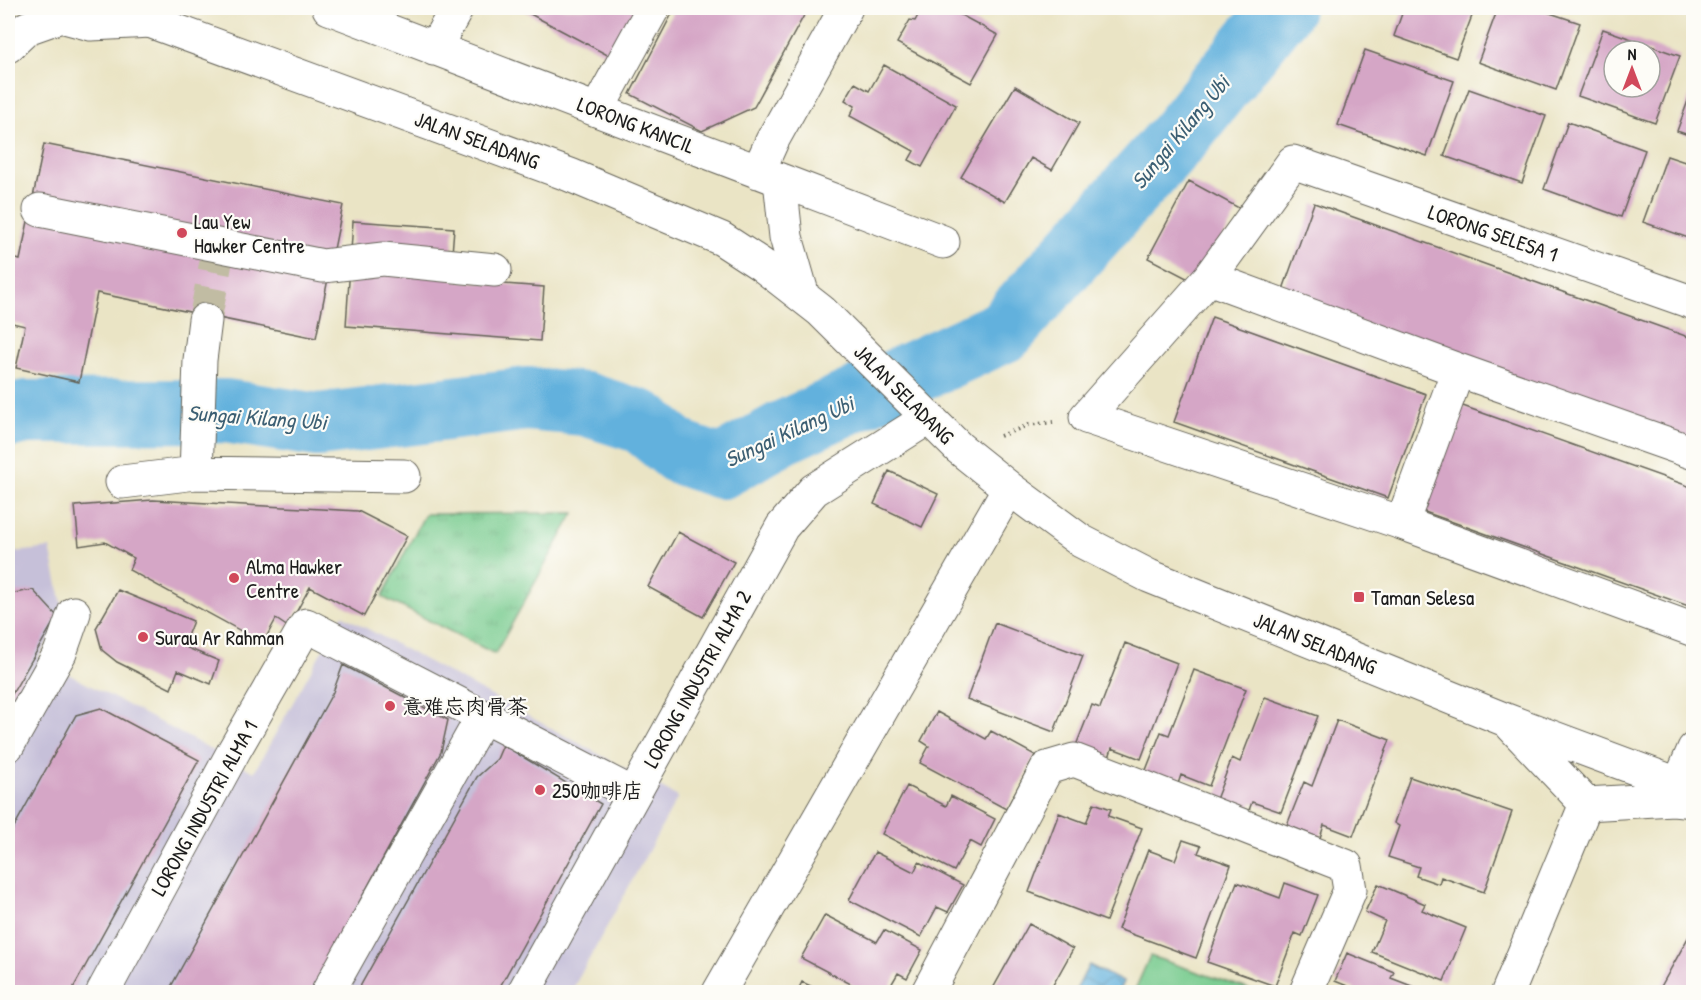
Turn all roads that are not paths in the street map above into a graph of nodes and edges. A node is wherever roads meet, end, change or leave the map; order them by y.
1 (112, 8) edge
2 (329, 8) edge
3 (457, 8) edge
4 (654, 8) edge
5 (846, 8) edge
6 (144, 14) edge
7 (8, 46) edge
8 (434, 49) junction
9 (597, 110) junction
10 (769, 176) junction
11 (40, 210) dead end
12 (943, 242) dead end
13 (495, 270) dead end
14 (1209, 278) junction
15 (1694, 303) edge
16 (812, 304) junction
17 (205, 320) tunnel mouth
18 (1458, 370) junction
19 (918, 409) junction
20 (1694, 453) edge
21 (196, 460) junction
22 (404, 476) dead end
23 (122, 482) dead end
24 (1008, 488) junction
25 (1402, 523) junction
26 (74, 614) dead end
27 (1694, 630) edge
28 (483, 716) junction
29 (1506, 720) junction
30 (8, 745) edge
31 (1694, 749) edge
32 (1689, 792) edge
33 (633, 794) junction
34 (1586, 804) junction
35 (103, 993) edge
36 (328, 993) edge
37 (524, 993) edge
38 (719, 993) edge
39 (927, 993) edge
40 (1306, 993) edge
41 (1508, 993) edge

1 - 6 street, JALAN SELADANG
2 - 8 street, LORONG KANCIL
3 - 8 street
4 - 9 street
5 - 10 street
6 - 7 street
6 - 16 street, JALAN SELADANG
8 - 9 street, LORONG KANCIL
9 - 10 street, LORONG KANCIL
10 - 12 street, LORONG KANCIL
10 - 16 street
11 - 13 street
14 - 15 street, LORONG SELESA 1
14 - 18 street
14 - 25 street
16 - 19 street, JALAN SELADANG
17 - 21 street
18 - 20 street
18 - 25 street
19 - 24 street, JALAN SELADANG
19 - 33 street, LORONG INDUSTRI ALMA 2
21 - 22 street
21 - 23 street
24 - 29 street, JALAN SELADANG
24 - 38 street
25 - 27 street
26 - 30 street
28 - 33 street
28 - 35 street, LORONG INDUSTRI ALMA 1
28 - 36 street
29 - 32 street, JALAN SELADANG
29 - 34 street
31 - 32 street
32 - 34 street
33 - 37 street, LORONG INDUSTRI ALMA 2
34 - 41 street
39 - 40 street

